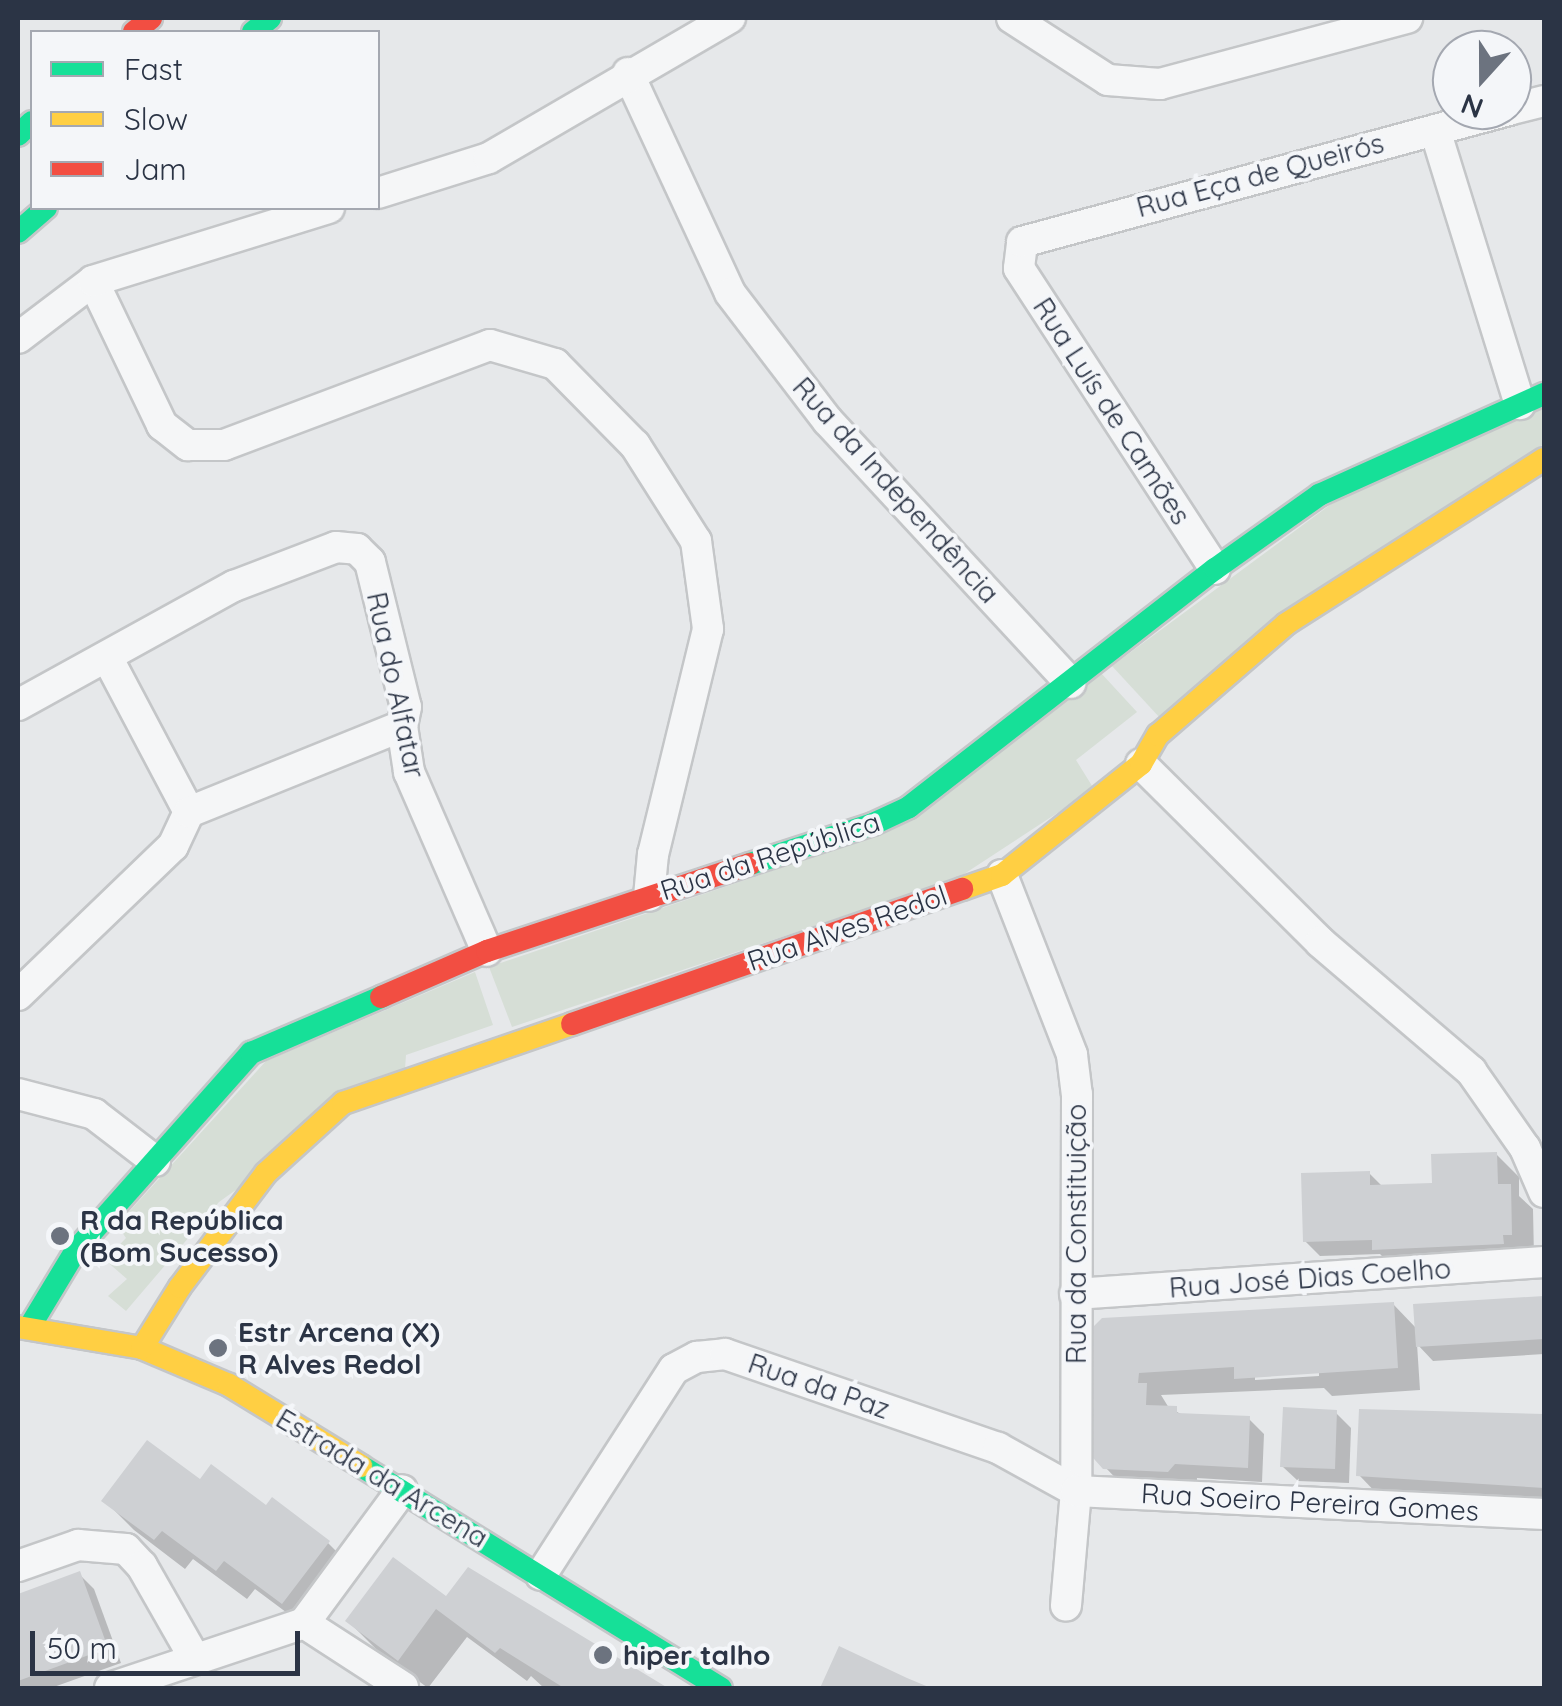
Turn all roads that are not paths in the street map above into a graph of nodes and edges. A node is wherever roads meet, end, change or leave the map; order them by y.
1 (730, 18) edge
2 (1012, 18) edge
3 (1406, 18) edge
4 (628, 73) junction
5 (1434, 130) joint
6 (380, 191) edge
7 (44, 210) edge
8 (323, 210) edge
9 (18, 232) edge
10 (1018, 250) joint
11 (92, 281) junction
12 (18, 338) edge
13 (1532, 399) edge
14 (1544, 458) edge
15 (1215, 569) junction
16 (107, 657) junction
17 (1071, 682) junction
18 (18, 705) edge
19 (402, 726) junction
20 (1141, 764) junction
21 (190, 812) junction
22 (1002, 875) junction
23 (649, 896) junction
24 (487, 950) junction
25 (18, 995) edge
26 (18, 1094) edge
27 (155, 1161) junction
28 (1544, 1192) edge
29 (1544, 1262) edge
30 (1075, 1294) junction
31 (23, 1328) edge
32 (142, 1348) junction
33 (402, 1490) junction
34 (1076, 1491) junction
35 (1544, 1514) edge
36 (18, 1566) edge
37 (541, 1575) junction
38 (1066, 1606) dead end
39 (304, 1623) junction
40 (194, 1658) junction
41 (110, 1688) edge
42 (403, 1688) edge
43 (721, 1688) edge

1 - 4 street
2 - 3 street
4 - 6 street
4 - 17 street, Rua da Independência
5 - 10 street, Rua Eça de Queirós
5 - 13 street
7 - 9 main road
8 - 11 street
10 - 15 street, Rua Luís de Camões
11 - 12 street
11 - 23 street
13 - 15 main road, Rua da República
14 - 20 main road, Rua Alves Redol
15 - 17 main road, Rua da República
16 - 18 street, Rua do Alfatar
16 - 19 street, Rua do Alfatar
16 - 21 street
17 - 23 main road, Rua da República
19 - 21 street
19 - 24 street, Rua do Alfatar
20 - 22 main road, Rua Alves Redol
20 - 28 street
21 - 25 street
22 - 30 street, Rua da Constituição
22 - 32 main road, Rua Alves Redol
23 - 24 main road, Rua da República
24 - 27 main road, Rua da República
26 - 27 street
27 - 31 main road, Rua da República
29 - 30 street, Rua José Dias Coelho
30 - 34 street, Rua da Constituição
31 - 32 main road, Estrada da Arcena
32 - 33 main road, Estrada da Arcena
33 - 37 main road, Estrada da Arcena
33 - 39 street
34 - 35 street, Rua Soeiro Pereira Gomes
34 - 37 street, Rua da Paz
34 - 38 street, Rua da Constituição
36 - 40 street
37 - 43 main road, Estrada da Arcena
39 - 40 street
39 - 42 street
40 - 41 street

